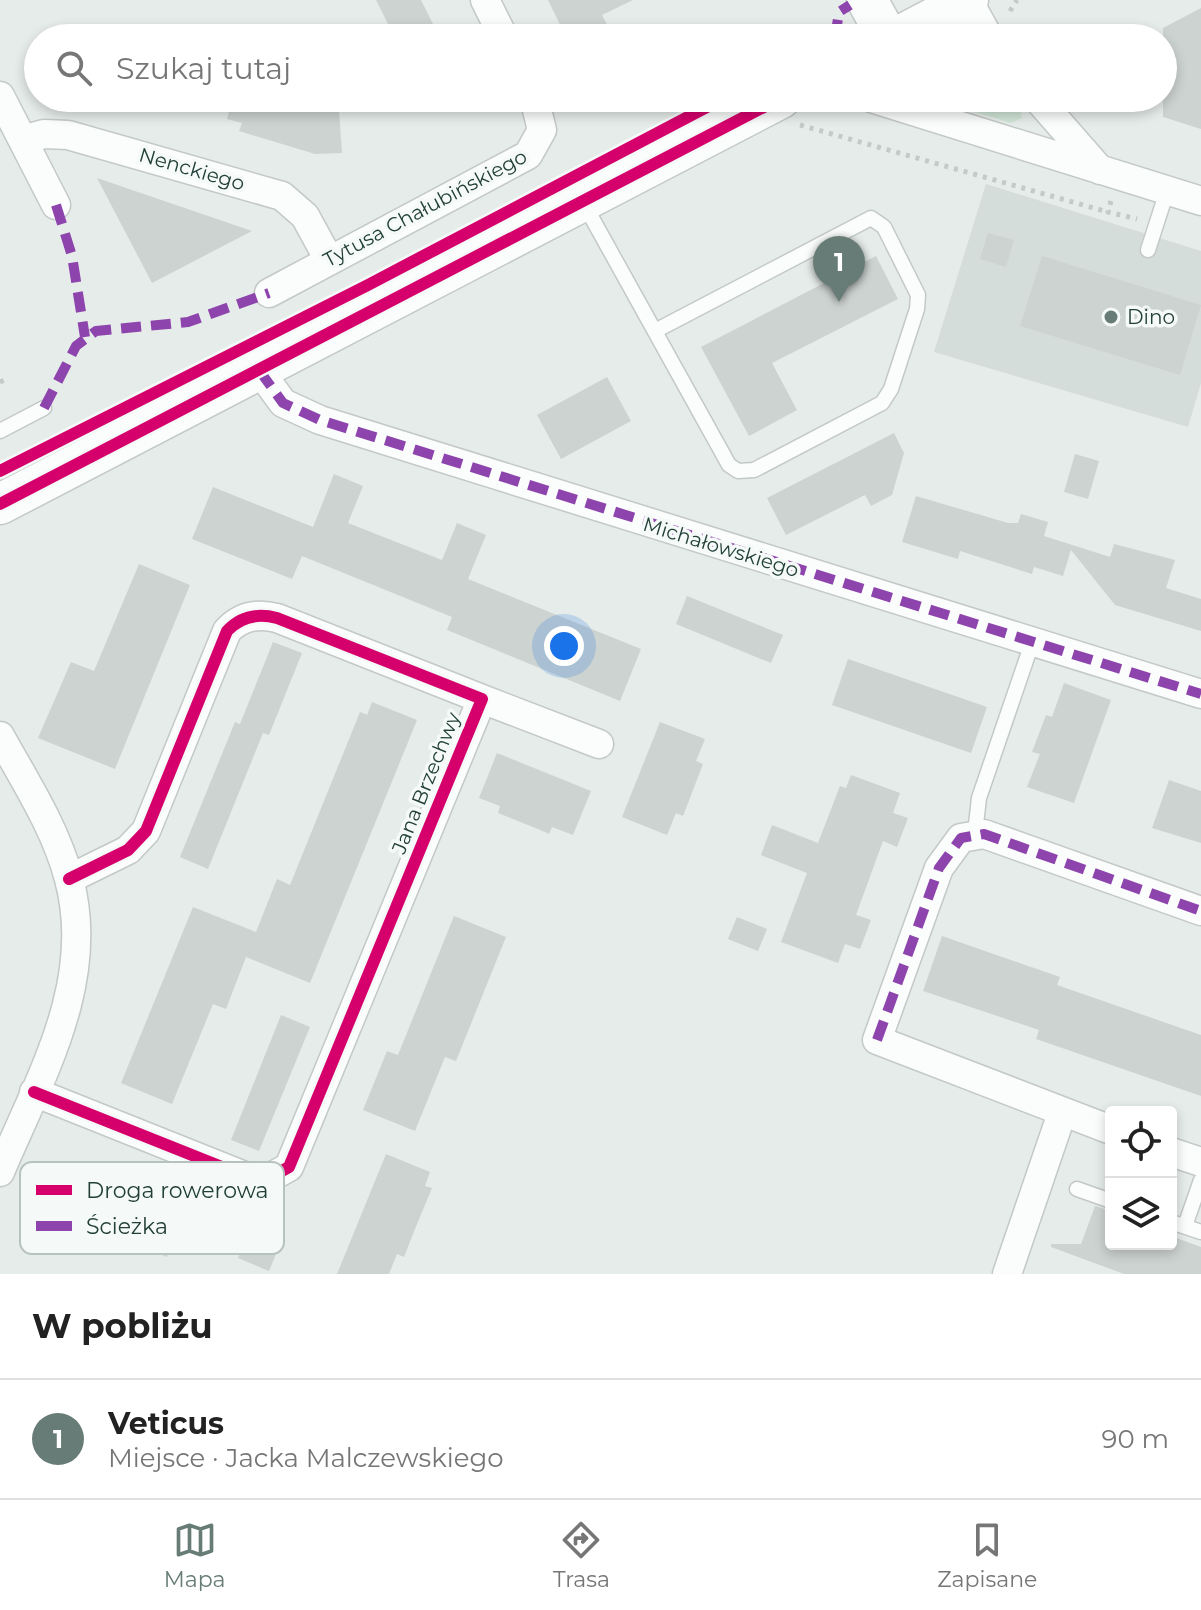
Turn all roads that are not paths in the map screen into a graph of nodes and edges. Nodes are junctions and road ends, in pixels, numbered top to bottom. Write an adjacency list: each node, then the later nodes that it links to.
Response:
1 (485, 0): 4 (street)
2 (867, 0): 5 (street)
3 (968, 0): 6 (street); 7 (street)
4 (497, 24)
5 (880, 24)
6 (923, 24)
7 (981, 24)
8 (0, 96): 13 (street)
9 (538, 112): 20 (street, Tytusa Chałubińskiego)
10 (786, 112): 16 (street)
11 (915, 112): 14 (street)
12 (1049, 112): 14 (street)
13 (23, 140): 18 (street); 20 (street, Nenckiego)
14 (1101, 171): 15 (street)
15 (1167, 191): 17 (street); 19 (lane)
16 (582, 201): 22 (lane); 23 (street)
17 (1201, 201)
18 (56, 205)
19 (1148, 250)
20 (329, 260): 21 (street, Tytusa Chałubińskiego)
21 (269, 293)
22 (655, 331): 22 (lane)
23 (259, 370): 26 (street); 27 (street, Michałowskiego)
24 (44, 408): 25 (lane)
25 (0, 431)
26 (0, 504)
27 (1032, 643): 28 (street, Michałowskiego); 32 (lane)
28 (1201, 694)
29 (482, 699): 31 (street, Jana Brzechwy); 33 (street, Jana Brzechwy); 41 (street, Jana Brzechwy)
30 (0, 736): 33 (street)
31 (599, 744)
32 (975, 833): 34 (street); 36 (street)
33 (69, 879): 35 (street)
34 (1201, 911)
35 (34, 1092): 39 (street, Jana Brzechwy); 42 (street)
36 (1062, 1113): 37 (street); 48 (street)
37 (1105, 1128)
38 (1177, 1154): 40 (street)
39 (209, 1162)
40 (1201, 1162)
41 (284, 1170)
42 (0, 1172)
43 (1201, 1180): 46 (lane)
44 (1077, 1189): 45 (lane)
45 (1105, 1199)
46 (1178, 1224): 47 (lane)
47 (1201, 1232)
48 (1007, 1274)

